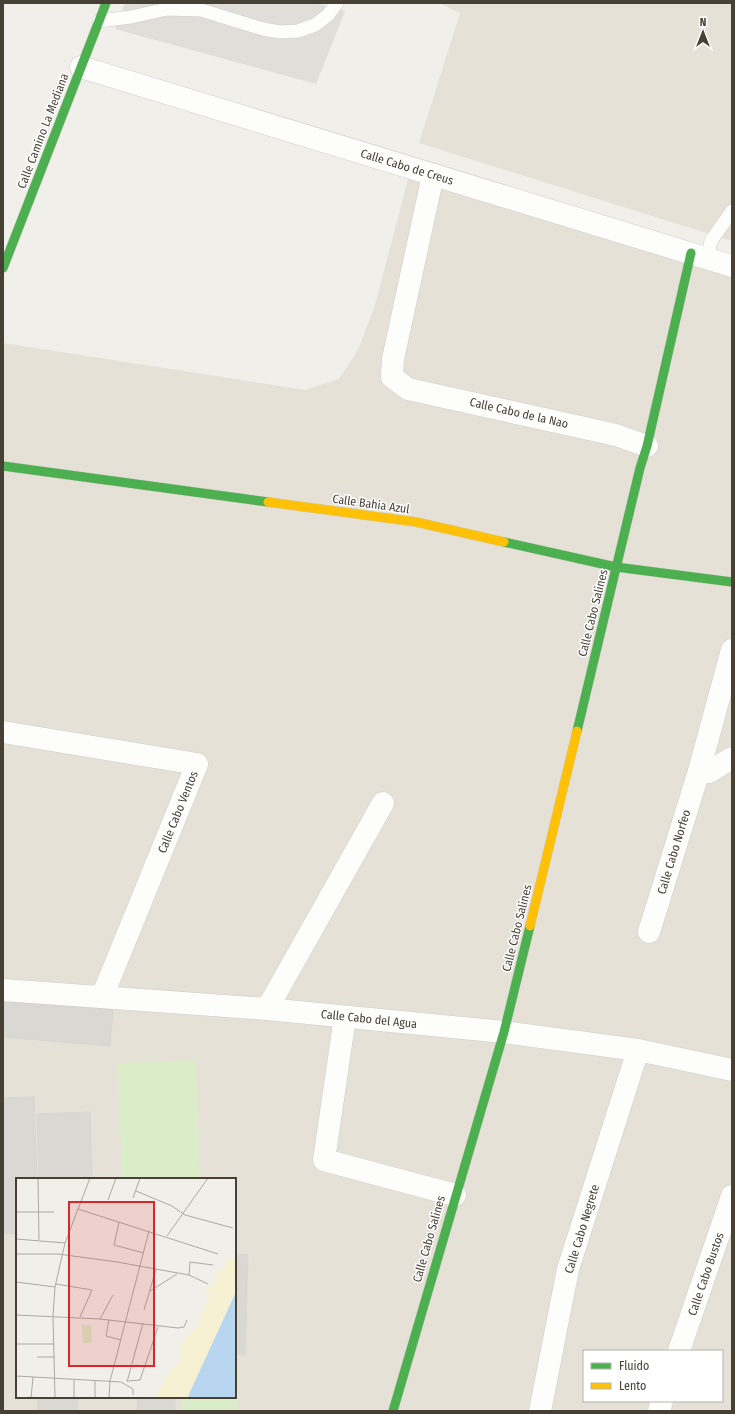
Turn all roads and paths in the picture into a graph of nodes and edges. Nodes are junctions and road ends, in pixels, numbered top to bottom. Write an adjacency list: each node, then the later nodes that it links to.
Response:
1 (106, 3): 3 (street, Calle Camino La Mediana)
2 (337, 3): 3 (lane)
3 (99, 21): 4 (street, Calle Camino La Mediana)
4 (81, 67): 5 (street, Calle Cabo de Creus); 9 (street, Calle Camino La Mediana)
5 (433, 175): 7 (street, Calle Cabo de Creus); 10 (street, Calle Cabo de la Nao)
6 (732, 211): 7 (lane)
7 (698, 256): 8 (street, Calle Cabo de Creus); 10 (street, Calle Cabo Salines)
8 (732, 266)
9 (3, 268)
10 (647, 446): 12 (street, Calle Cabo Salines)
11 (3, 466): 12 (street, Calle Bahia Azul)
12 (616, 567): 13 (street, Calle Bahia Azul); 24 (street, Calle Cabo Salines)
13 (732, 582)
14 (732, 650): 17 (street, Calle Cabo Norfeo)
15 (3, 732): 21 (street, Calle Cabo Ventos)
16 (732, 758): 17 (street)
17 (699, 771): 19 (street, Calle Cabo Norfeo)
18 (383, 803): 22 (street)
19 (649, 932)
20 (3, 990): 21 (street, Calle Cabo del Agua)
21 (102, 996): 22 (street, Calle Cabo del Agua)
22 (267, 1009): 23 (street, Calle Cabo del Agua)
23 (345, 1017): 24 (street, Calle Cabo del Agua); 27 (street)
24 (504, 1032): 25 (street, Calle Cabo del Agua); 27 (street, Calle Cabo Salines)
25 (638, 1050): 26 (street, Calle Cabo del Agua); 31 (street, Calle Cabo Negrete)
26 (732, 1070)
27 (455, 1195): 30 (street, Calle Cabo Salines)
28 (732, 1196): 29 (street, Calle Cabo Bustos)
29 (679, 1350)
30 (393, 1411)
31 (540, 1411)

